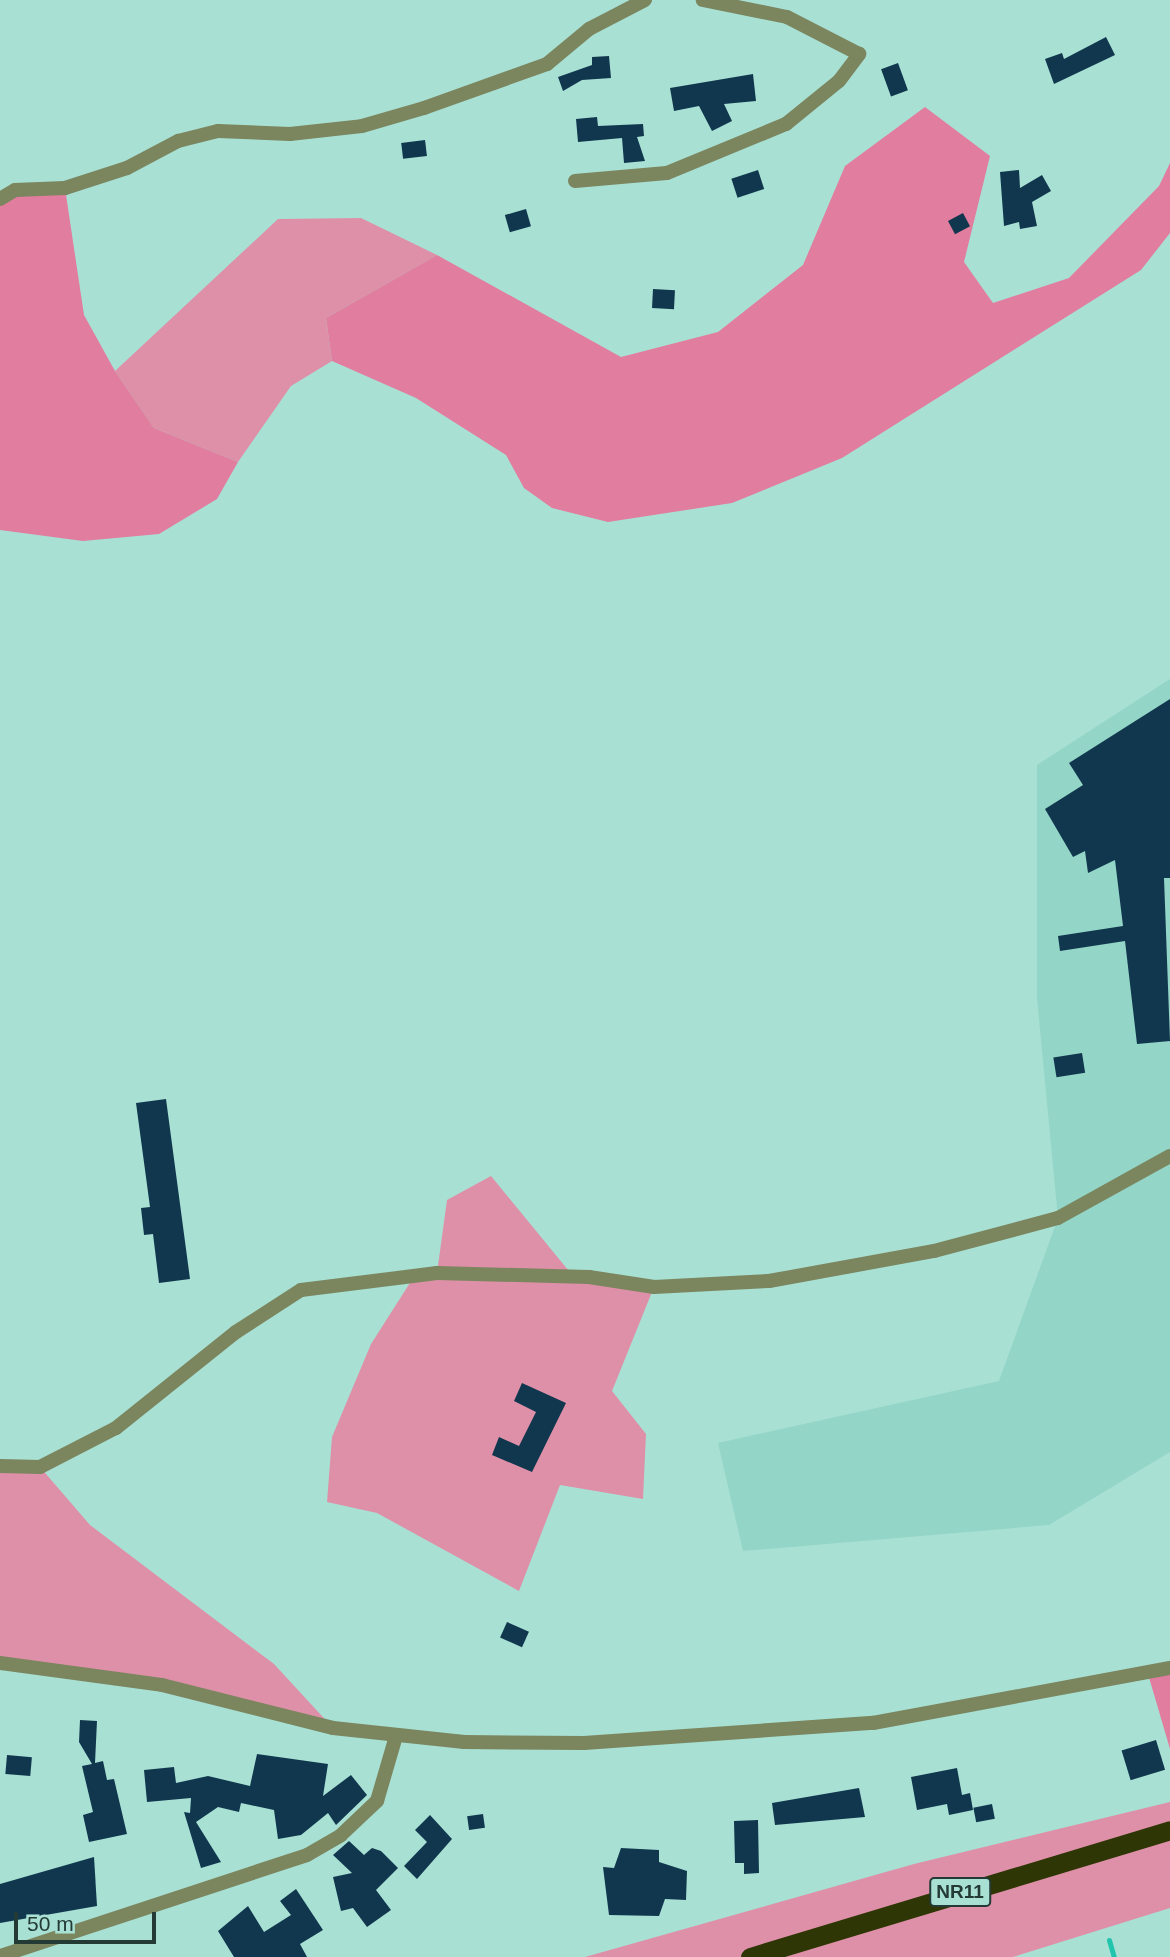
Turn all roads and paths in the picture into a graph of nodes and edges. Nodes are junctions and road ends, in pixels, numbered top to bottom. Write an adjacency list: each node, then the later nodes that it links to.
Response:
1 (645, 0): 4 (street)
2 (703, 0): 3 (street)
3 (575, 181)
4 (0, 199)
5 (1170, 1156): 6 (street)
6 (0, 1466)
7 (0, 1663): 9 (street)
8 (1170, 1668): 9 (street)
9 (396, 1736): 11 (street)
10 (1170, 1830): 12 (highway, NR11)
11 (0, 1955)
12 (750, 1957)

